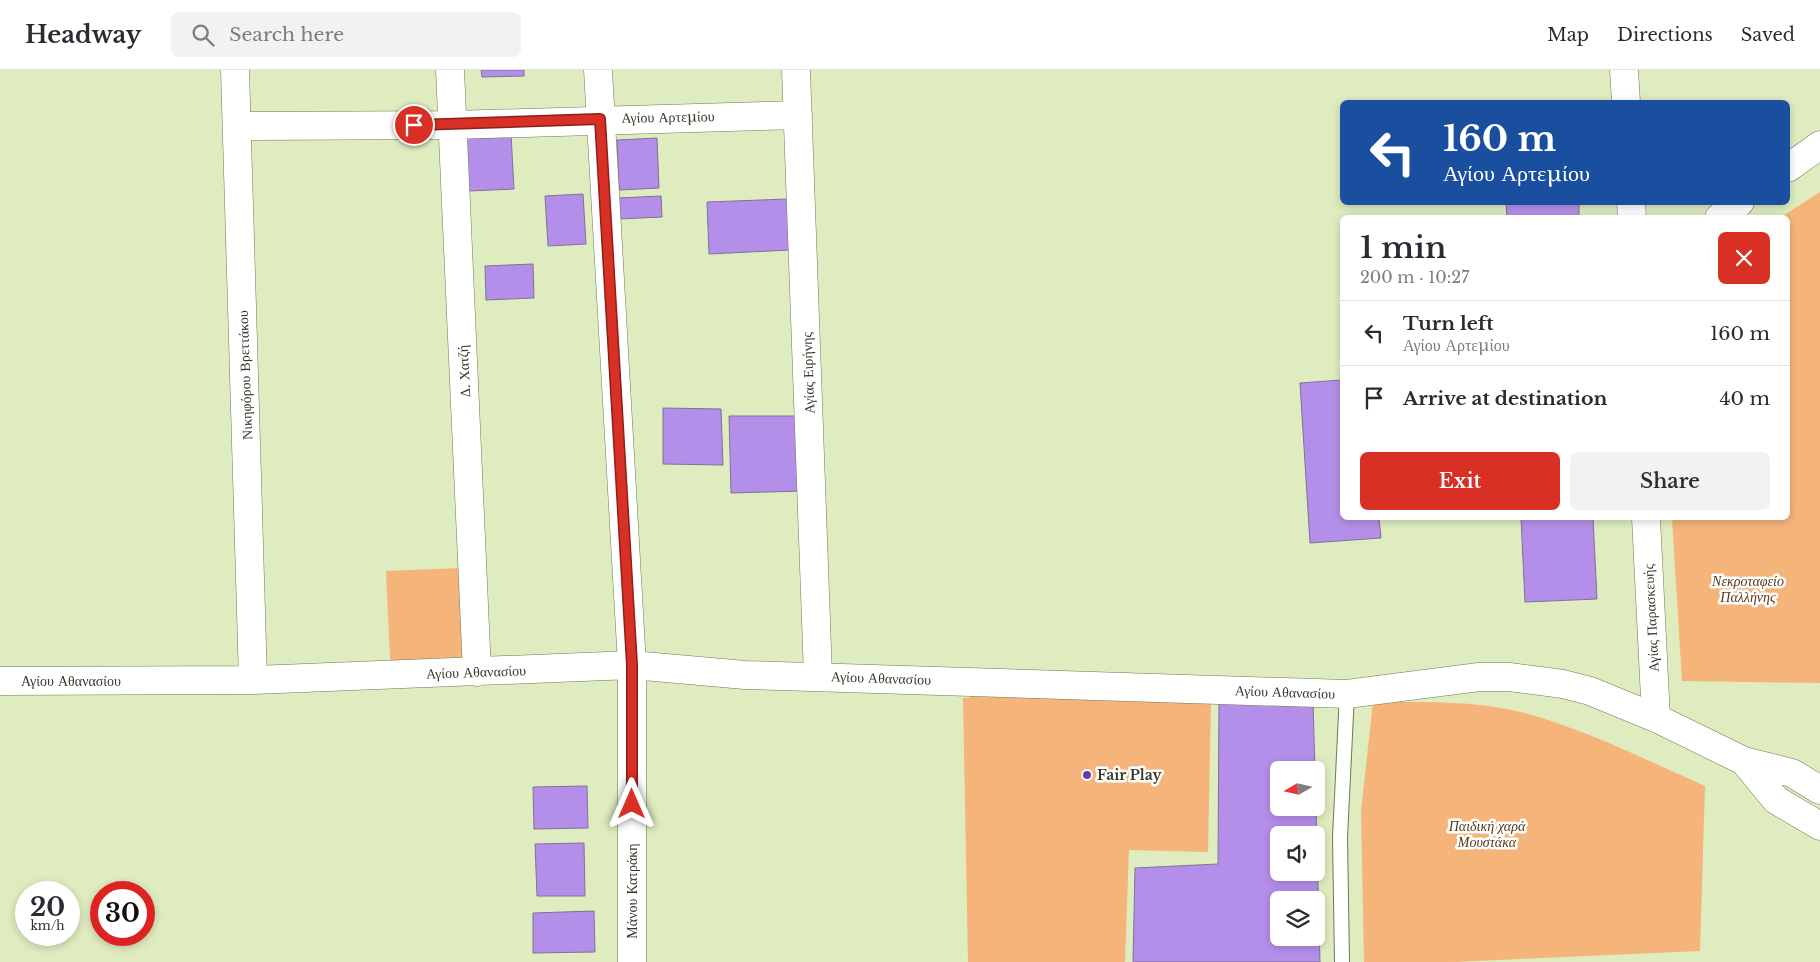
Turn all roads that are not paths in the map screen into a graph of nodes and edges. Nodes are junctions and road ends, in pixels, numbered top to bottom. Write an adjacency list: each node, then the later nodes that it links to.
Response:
1 (235, 70): 10 (street, Νικηφόρου Βρεττάκου)
2 (450, 70): 9 (street, Δ. Χατζή)
3 (598, 70): 8 (street, Μάνου Κατράκη)
4 (796, 70): 7 (street, Αγίας Ειρήνης)
5 (1624, 70): 6 (street)
6 (1626, 100)
7 (798, 114): 8 (street, Αγίου Αρτεμίου); 18 (street, Αγίας Ειρήνης)
8 (600, 119): 9 (street, Αγίου Αρτεμίου); 16 (street, Μάνου Κατράκη)
9 (453, 125): 10 (street, Αγίου Αρτεμίου); 17 (street, Δ. Χατζή)
10 (238, 126): 19 (street, Νικηφόρου Βρεττάκου)
11 (1820, 145): 12 (street)
12 (1790, 167)
13 (1736, 205): 14 (street)
14 (1723, 215)
15 (1646, 520): 22 (street, Αγίας Παρασκευής)
16 (632, 665): 17 (street, Αγίου Αθανασίου); 18 (street, Αγίου Αθανασίου); 26 (street, Μάνου Κατράκη)
17 (477, 672): 19 (street, Αγίου Αθανασίου)
18 (818, 676): 21 (street, Αγίου Αθανασίου)
19 (253, 680): 20 (street, Αγίου Αθανασίου)
20 (0, 681)
21 (1347, 694): 22 (street, Αγίου Αθανασίου); 27 (lane)
22 (1656, 718): 23 (street, Αγίου Αθανασίου)
23 (1744, 761): 24 (street, Αγίου Αθανασίου); 25 (street, Αγίου Αθανασίου)
24 (1820, 790)
25 (1820, 826)
26 (632, 962)
27 (1342, 962)

